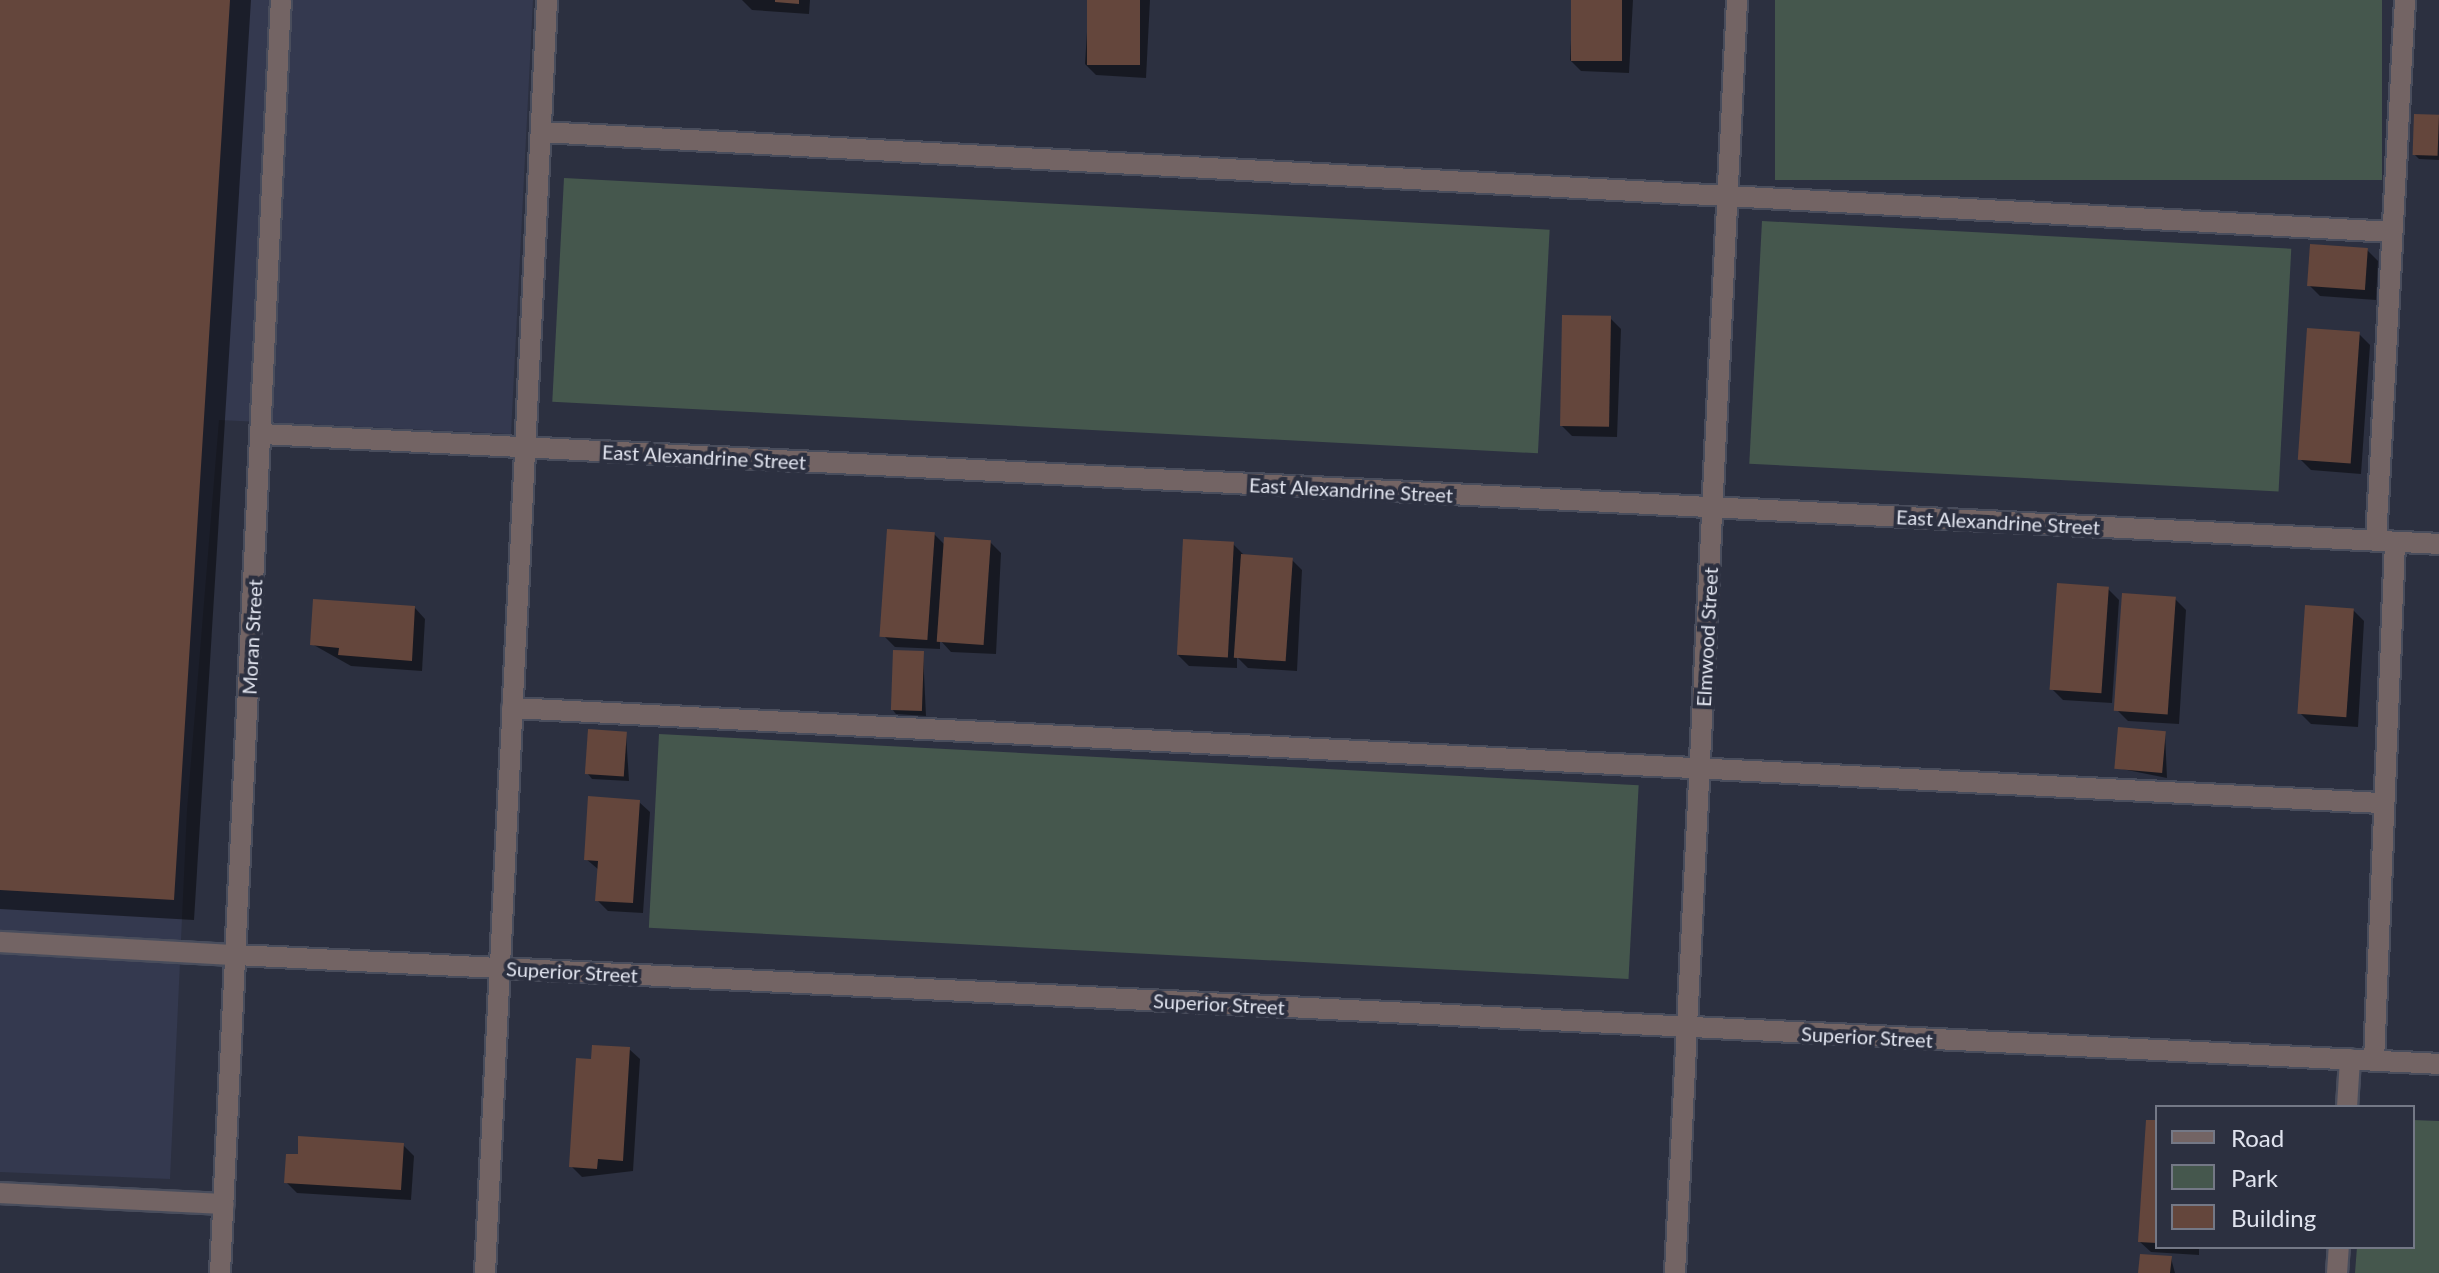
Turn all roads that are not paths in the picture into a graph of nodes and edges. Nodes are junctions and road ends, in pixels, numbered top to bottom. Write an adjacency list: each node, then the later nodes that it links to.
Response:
1 (281, 0): 8 (street, Moran Street)
2 (547, 0): 5 (street)
3 (1737, 0): 6 (street, Elmwood Street)
4 (2405, 0): 7 (street)
5 (541, 132): 6 (street); 9 (street)
6 (1725, 196): 7 (street); 10 (street, Elmwood Street)
7 (2391, 232): 11 (street)
8 (262, 434): 9 (street, East Alexandrine Street); 17 (street, Moran Street)
9 (525, 448): 10 (street, East Alexandrine Street); 13 (street)
10 (1713, 508): 11 (street, East Alexandrine Street); 14 (street, Elmwood Street)
11 (2385, 541): 12 (street, East Alexandrine Street); 15 (street)
12 (2439, 544)
13 (512, 708): 14 (street); 18 (street)
14 (1700, 765): 15 (street); 19 (street, Elmwood Street)
15 (2384, 803): 21 (street)
16 (0, 942): 17 (street, Superior Street)
17 (236, 955): 18 (street, Superior Street); 25 (street, Moran Street)
18 (500, 968): 19 (street, Superior Street); 28 (street)
19 (1687, 1028): 20 (street, Superior Street); 29 (street, Elmwood Street)
20 (2350, 1059): 21 (street, Superior Street); 23 (street)
21 (2374, 1061): 22 (street, Superior Street)
22 (2439, 1064)
23 (2347, 1105)
24 (0, 1193): 25 (street)
25 (224, 1204): 27 (street, Moran Street)
26 (2339, 1249): 30 (street)
27 (220, 1273)
28 (485, 1273)
29 (1675, 1273)
30 (2337, 1273)

